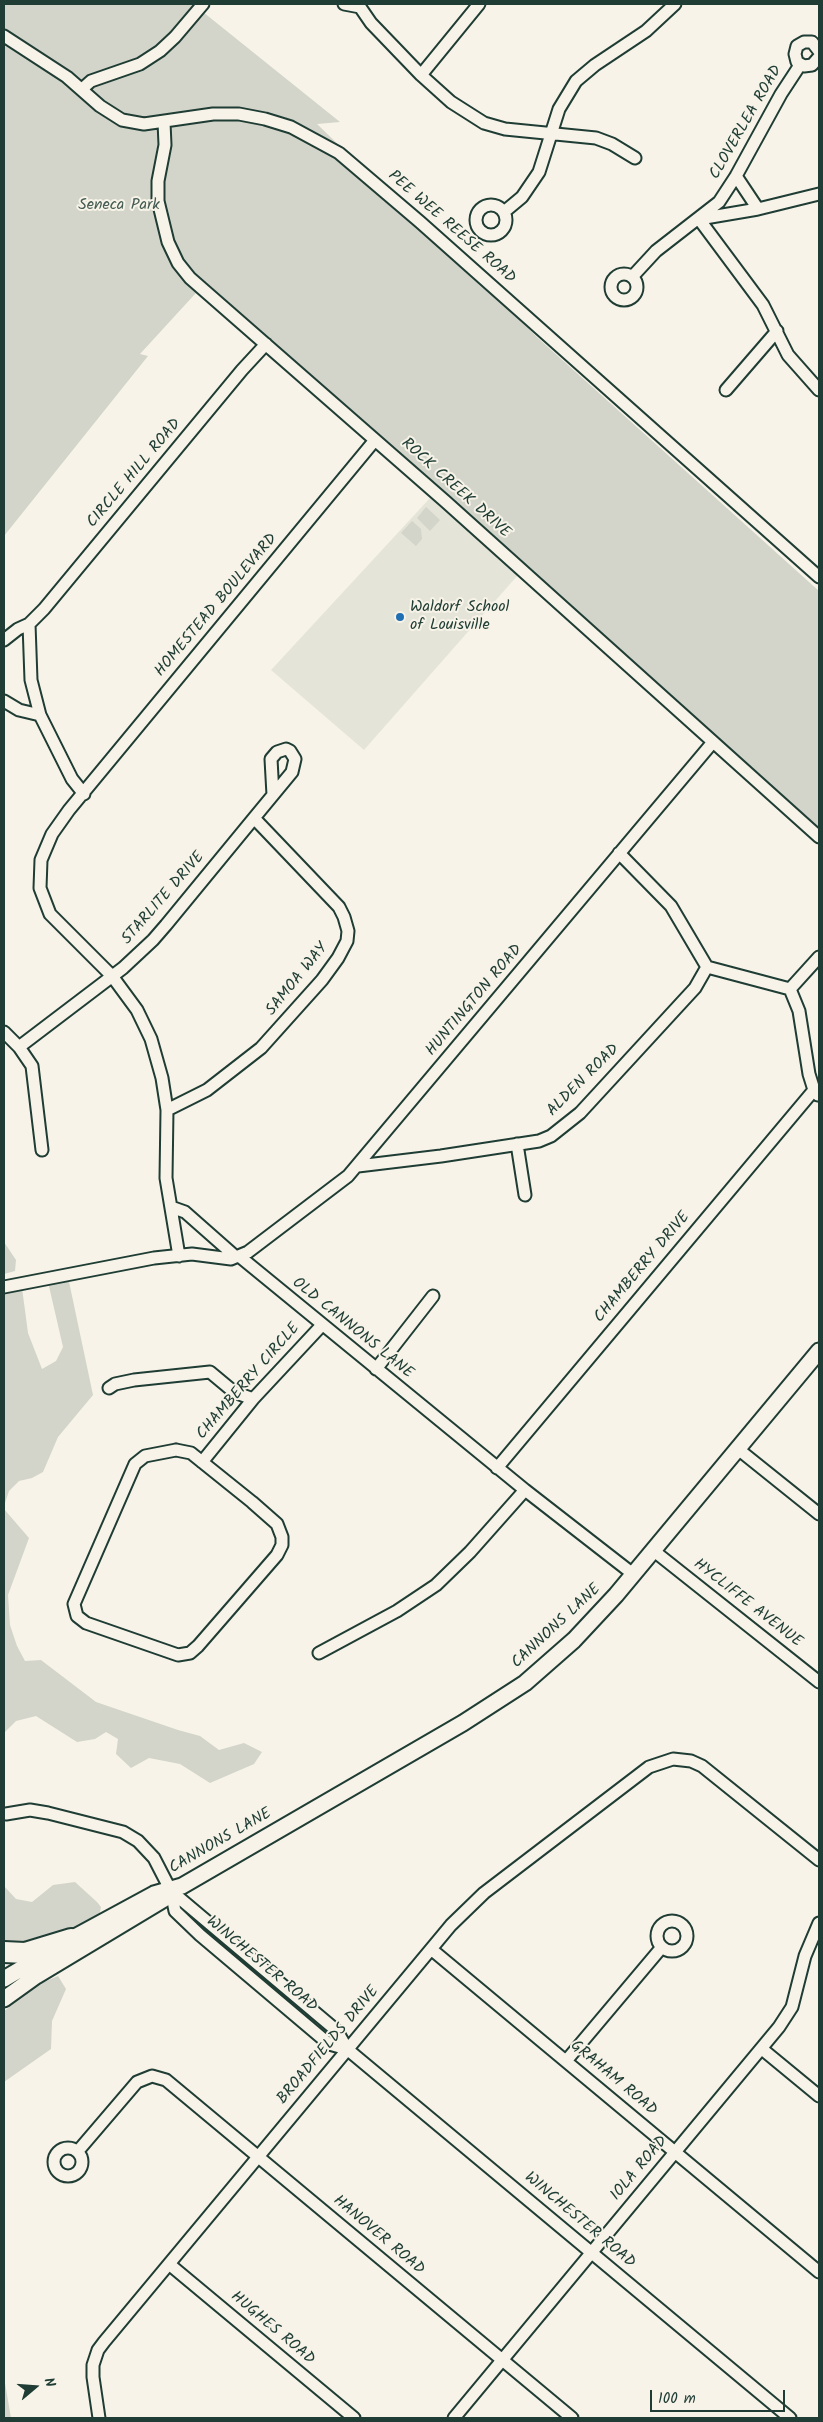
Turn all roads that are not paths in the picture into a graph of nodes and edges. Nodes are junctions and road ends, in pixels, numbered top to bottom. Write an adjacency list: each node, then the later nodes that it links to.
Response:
1 (203, 4): 11 (street)
2 (344, 4): 5 (street)
3 (479, 4): 10 (street)
4 (675, 4): 13 (street)
5 (363, 5): 10 (street)
6 (4, 36): 11 (street, PEE WEE REESE ROAD)
7 (819, 51): 9 (street, CLOVERLEA ROAD)
8 (819, 57): 9 (street, CLOVERLEA ROAD)
9 (800, 64): 15 (street, CLOVERLEA ROAD)
10 (421, 75): 13 (street)
11 (82, 89): 12 (street, PEE WEE REESE ROAD)
12 (164, 122): 22 (street, ROCK CREEK DRIVE); 26 (street, PEE WEE REESE ROAD)
13 (551, 134): 14 (street); 18 (street)
14 (635, 158)
15 (736, 176): 17 (street); 19 (street, CLOVERLEA ROAD)
16 (819, 194): 17 (street)
17 (758, 209): 19 (street)
18 (504, 212)
19 (699, 219): 20 (street, CLOVERLEA ROAD); 21 (street)
20 (632, 277)
21 (777, 331): 23 (street); 24 (street)
22 (266, 344): 25 (street, ROCK CREEK DRIVE); 27 (street, CIRCLE HILL ROAD)
23 (726, 390)
24 (819, 390)
25 (375, 440): 31 (street, ROCK CREEK DRIVE); 32 (street, HOMESTEAD BOULEVARD)
26 (819, 577)
27 (29, 624): 28 (street, CIRCLE HILL ROAD); 30 (street)
28 (4, 640)
29 (4, 701): 30 (street)
30 (40, 715): 32 (street)
31 (713, 742): 35 (street, ROCK CREEK DRIVE); 36 (street, HUNTINGTON ROAD)
32 (84, 794): 39 (street)
33 (273, 795): 34 (street, STARLITE DRIVE)
34 (254, 818): 39 (street, STARLITE DRIVE); 44 (street, SAMOA WAY)
35 (819, 837)
36 (620, 853): 38 (street); 47 (street, HUNTINGTON ROAD)
37 (819, 957): 40 (street)
38 (707, 967): 40 (street); 45 (street, ALDEN ROAD)
39 (112, 976): 42 (street, STARLITE DRIVE); 44 (street)
40 (790, 989): 43 (street)
41 (4, 1032): 42 (street)
42 (20, 1047): 46 (street)
43 (817, 1093): 61 (street, CHAMBERRY DRIVE)
44 (167, 1110): 49 (street)
45 (517, 1144): 47 (street, ALDEN ROAD); 48 (street)
46 (42, 1150)
47 (358, 1166): 51 (street, HUNTINGTON ROAD)
48 (525, 1195)
49 (170, 1206): 50 (street); 51 (street, OLD CANNONS LANE)
50 (179, 1256): 51 (street); 52 (street)
51 (237, 1257): 54 (street, OLD CANNONS LANE)
52 (4, 1287)
53 (433, 1296): 56 (street)
54 (322, 1325): 56 (street, OLD CANNONS LANE); 58 (street, CHAMBERRY CIRCLE)
55 (819, 1351): 59 (main road, CANNONS LANE)
56 (376, 1369): 61 (street, OLD CANNONS LANE)
57 (109, 1388): 58 (street)
58 (253, 1399): 60 (street, CHAMBERRY CIRCLE)
59 (738, 1449): 63 (street); 64 (main road, CANNONS LANE)
60 (202, 1462): 60 (street, CHAMBERRY CIRCLE)
61 (497, 1468): 62 (street, OLD CANNONS LANE)
62 (525, 1490): 65 (street, OLD CANNONS LANE); 66 (street)
63 (819, 1514)
64 (654, 1551): 65 (main road, CANNONS LANE); 67 (street, HYCLIFFE AVENUE)
65 (633, 1574): 71 (main road, CANNONS LANE)
66 (319, 1654)
67 (819, 1682)
68 (5, 1812): 69 (street, WINCHESTER ROAD); 71 (street, WINCHESTER ROAD)
69 (4, 1826)
70 (819, 1860): 76 (street, BROADFIELDS DRIVE)
71 (171, 1891): 73 (main road, CANNONS LANE); 74 (street, WINCHESTER ROAD); 78 (street, WINCHESTER ROAD)
72 (819, 1923): 84 (street, IOLA ROAD)
73 (75, 1941): 77 (highway); 79 (main road, CANNONS LANE); 82 (main road, CANNONS LANE)
74 (232, 1944): 78 (street); 80 (street, WINCHESTER ROAD)
75 (662, 1947): 85 (street)
76 (431, 1949): 83 (street, BROADFIELDS DRIVE); 85 (street, GRAHAM ROAD)
77 (4, 1952)
78 (224, 1955): 81 (street, WINCHESTER ROAD)
79 (4, 1979)
80 (282, 1986): 81 (street); 83 (street, WINCHESTER ROAD)
81 (274, 1997): 83 (street, WINCHESTER ROAD)
82 (4, 1999)
83 (347, 2049): 89 (street, BROADFIELDS DRIVE); 90 (street, WINCHESTER ROAD)
84 (762, 2049): 86 (street); 88 (street, IOLA ROAD)
85 (566, 2061): 88 (street, GRAHAM ROAD)
86 (819, 2096)
87 (78, 2151): 89 (street, HANOVER ROAD)
88 (676, 2152): 90 (street, IOLA ROAD); 92 (street, GRAHAM ROAD)
89 (258, 2156): 91 (street, BROADFIELDS DRIVE); 93 (street, HANOVER ROAD)
90 (592, 2253): 93 (street, IOLA ROAD); 98 (street, WINCHESTER ROAD)
91 (169, 2264): 94 (street, BROADFIELDS DRIVE); 95 (street, HUGHES ROAD)
92 (819, 2272)
93 (503, 2360): 96 (street, IOLA ROAD); 97 (street, HANOVER ROAD)
94 (99, 2418)
95 (354, 2418)
96 (454, 2418)
97 (572, 2418)
98 (790, 2418)

